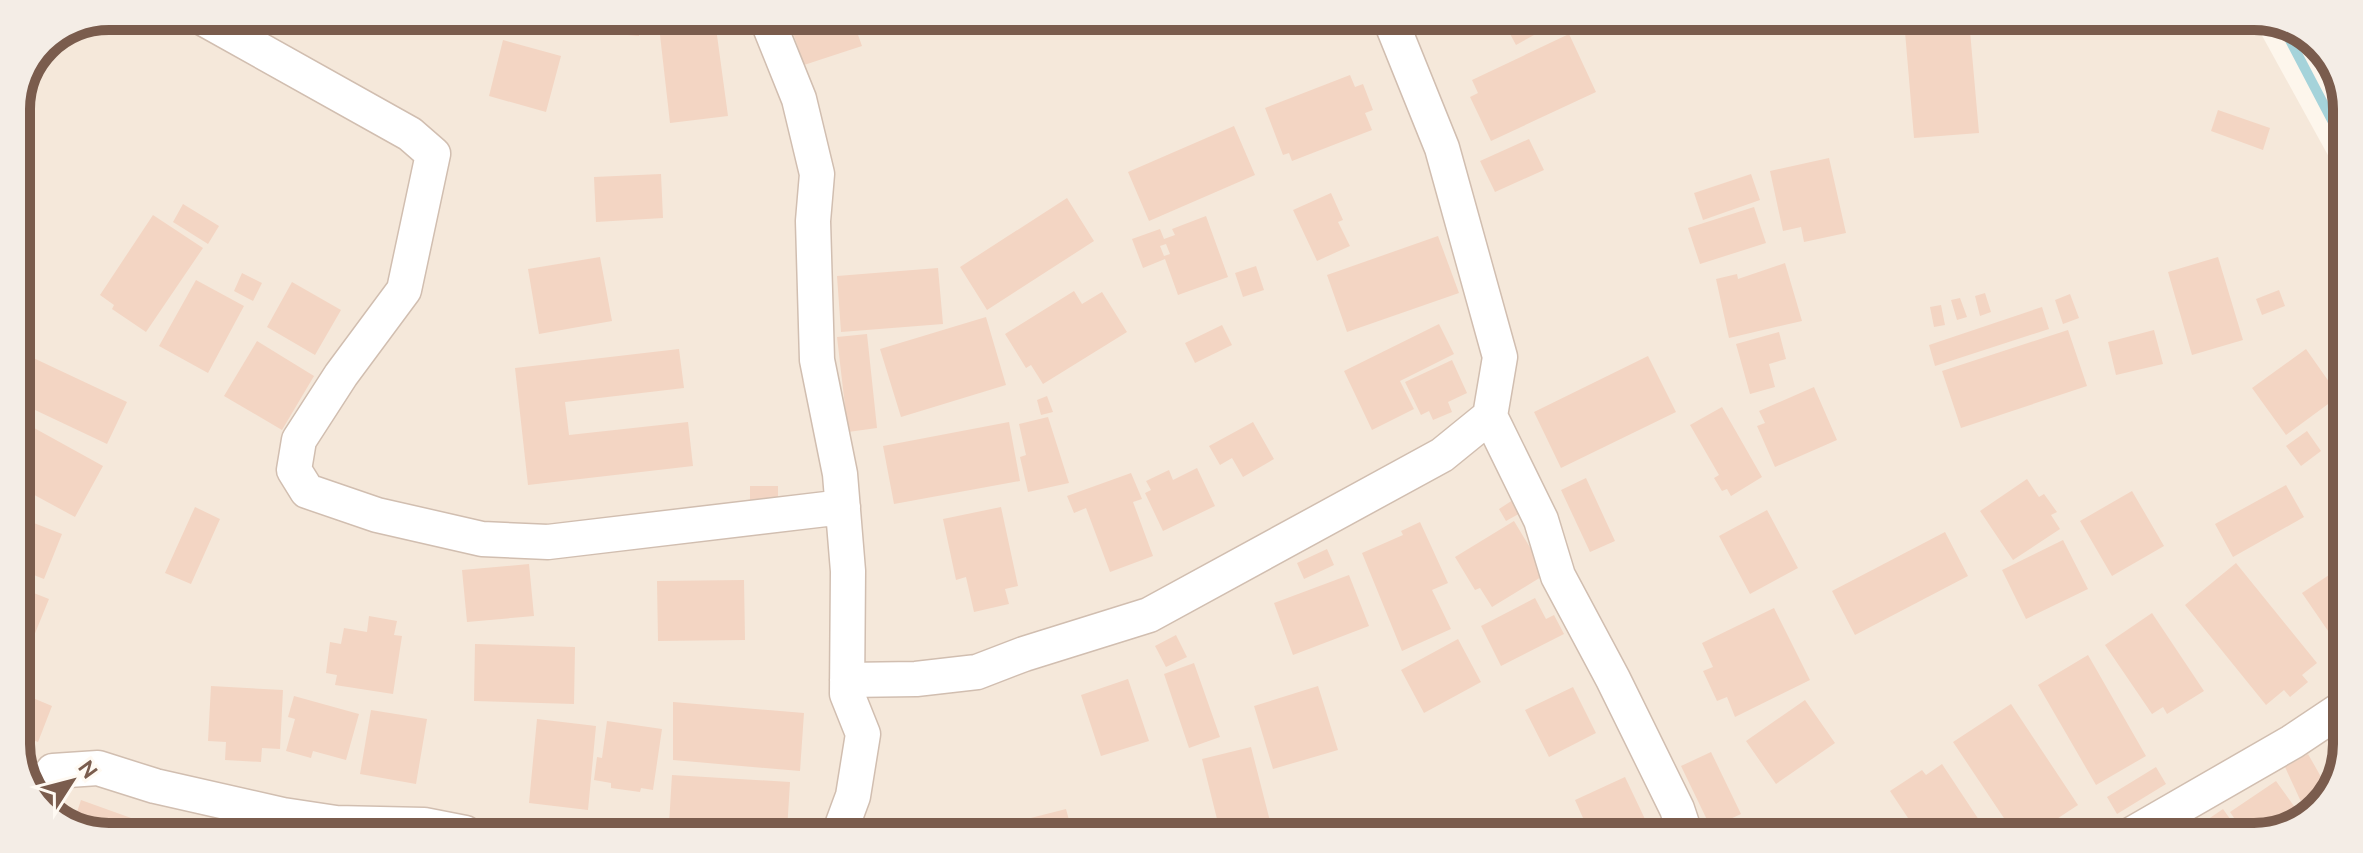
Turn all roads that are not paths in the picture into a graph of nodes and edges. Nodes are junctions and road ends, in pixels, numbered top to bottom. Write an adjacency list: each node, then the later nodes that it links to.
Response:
1 (224, 30): 5 (street)
2 (771, 30): 5 (street)
3 (1394, 30): 4 (street)
4 (1490, 416): 6 (street); 11 (street)
5 (843, 507): 6 (street)
6 (847, 680): 10 (street)
7 (2333, 715): 12 (street)
8 (42, 785): 9 (street)
9 (336, 823)
10 (843, 823)
11 (1682, 823)
12 (2151, 823)

